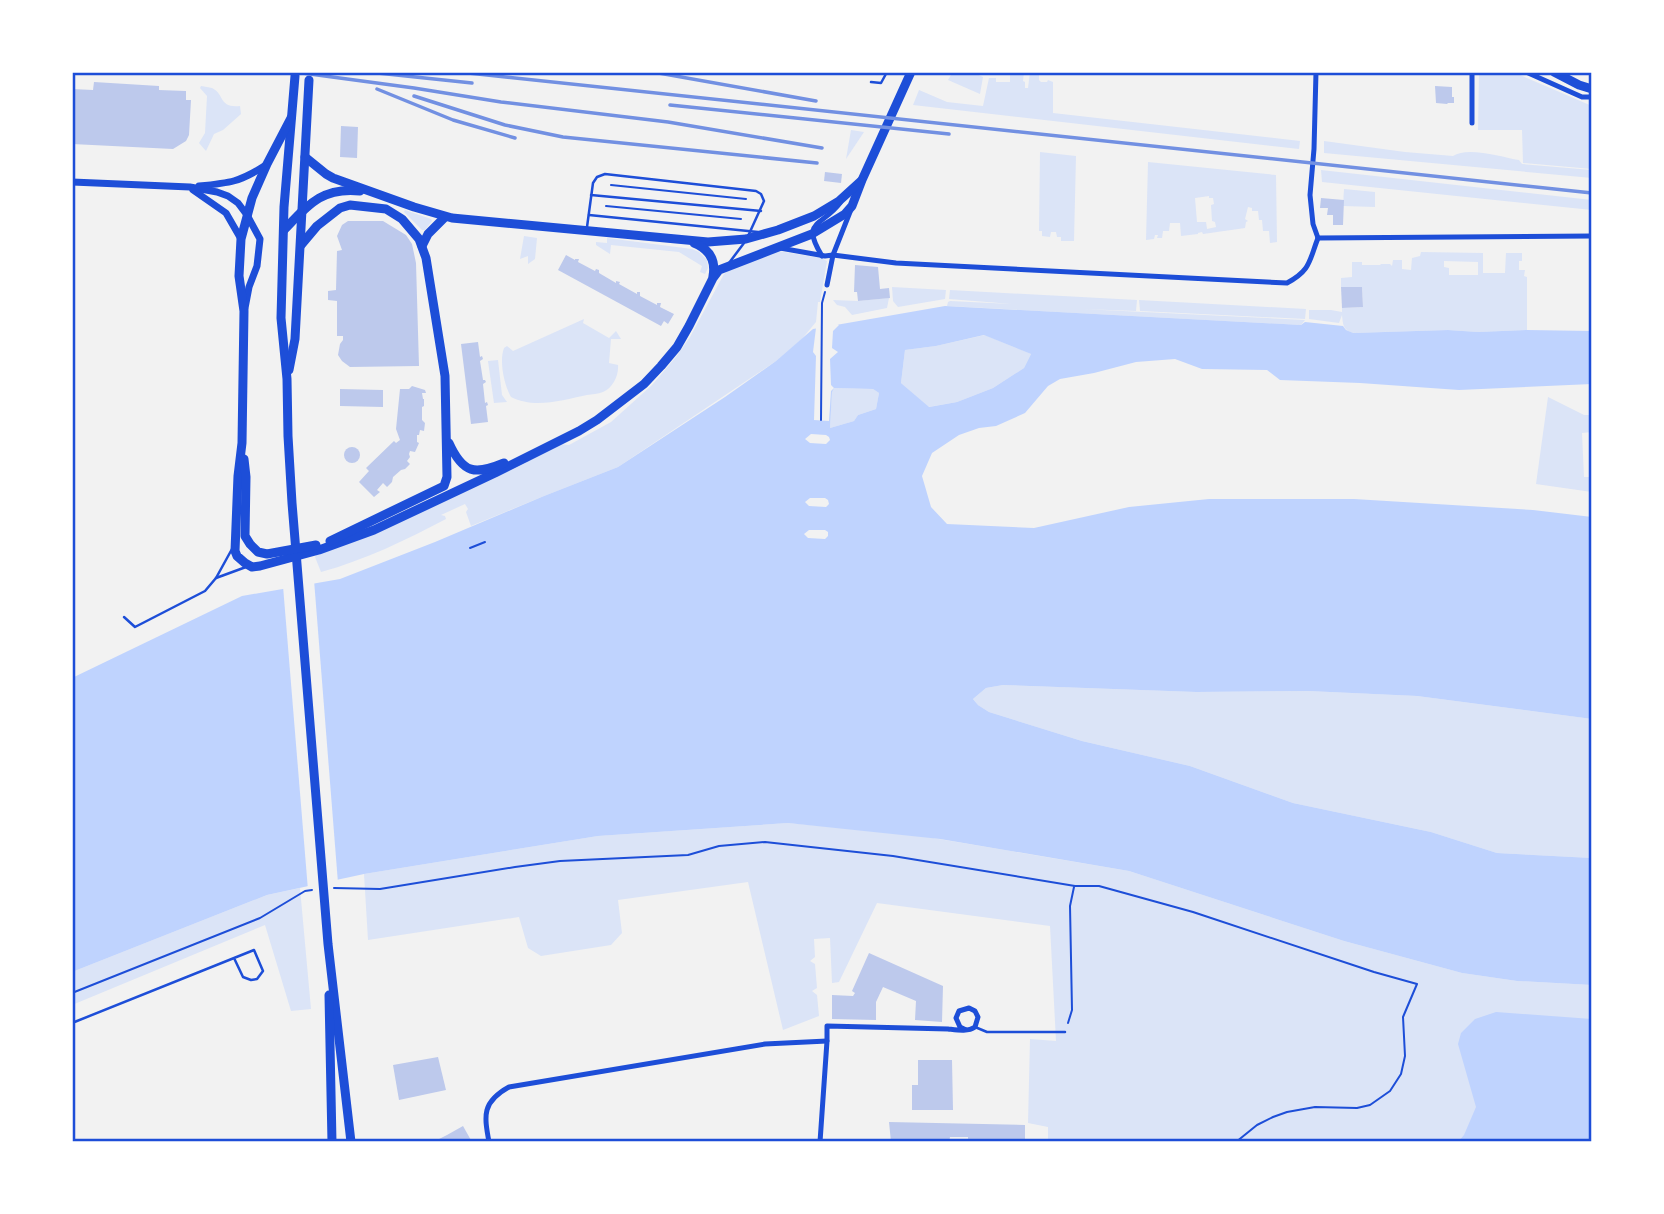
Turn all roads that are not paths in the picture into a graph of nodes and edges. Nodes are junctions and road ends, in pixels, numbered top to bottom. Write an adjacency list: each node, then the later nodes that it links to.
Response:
1 (887, 72): 9 (lane)
2 (911, 72): 16 (main road)
3 (1316, 72): 33 (street)
4 (1472, 72): 13 (street)
5 (1526, 72): 11 (street)
6 (1553, 72): 10 (main road)
7 (295, 76): 12 (main road)
8 (309, 80): 14 (main road)
9 (871, 82)
10 (1592, 89)
11 (1592, 97)
12 (291, 118): 15 (main road); 28 (main road)
13 (1472, 124)
14 (305, 156): 19 (main road); 23 (main road)
15 (267, 164): 18 (street); 25 (main road)
16 (862, 180): 21 (main road); 22 (main road)
17 (72, 182): 18 (street)
18 (190, 187): 25 (street); 34 (street)
19 (376, 192): 23 (main road); 27 (main road)
20 (591, 195): 24 (lane); 24 (lane); 26 (lane)
21 (845, 196): 30 (street); 31 (main road)
22 (852, 206): 30 (main road); 39 (street)
23 (302, 211): 28 (main road); 36 (main road)
24 (761, 211): 31 (lane)
25 (247, 215): 34 (main road); 44 (street)
26 (589, 215): 29 (lane); 31 (lane)
27 (445, 217): 29 (main road); 37 (main road)
28 (284, 230): 45 (main road)
29 (587, 231): 35 (main road)
30 (813, 234): 38 (main road); 40 (street)
31 (748, 235): 35 (main road); 41 (lane)
32 (1592, 236): 33 (street)
33 (1318, 238): 39 (street)
34 (241, 239): 44 (main road)
35 (690, 241): 42 (main road)
36 (301, 245): 37 (main road); 45 (main road)
37 (422, 246): 46 (main road)
38 (774, 247): 40 (street); 41 (main road)
39 (833, 255): 40 (street); 43 (street)
40 (822, 256)
41 (727, 266): 42 (main road)
42 (713, 278): 47 (main road)
43 (827, 285)
44 (244, 311): 48 (main road)
45 (287, 379): 53 (main road)
46 (447, 438): 47 (main road); 48 (main road)
47 (563, 439): 50 (main road)
48 (242, 443): 49 (main road)
49 (235, 542): 50 (main road); 51 (lane)
50 (249, 565): 51 (lane)
51 (216, 579): 52 (lane)
52 (124, 617)
53 (328, 944): 60 (main road); 61 (main road)
54 (234, 958): 54 (lane); 55 (lane)
55 (72, 1023)
56 (975, 1027): 57 (street); 57 (street); 58 (lane)
57 (966, 1030): 59 (street)
58 (1065, 1032)
59 (827, 1041): 62 (street); 63 (street)
60 (332, 1142)
61 (351, 1142)
62 (489, 1142)
63 (820, 1142)

